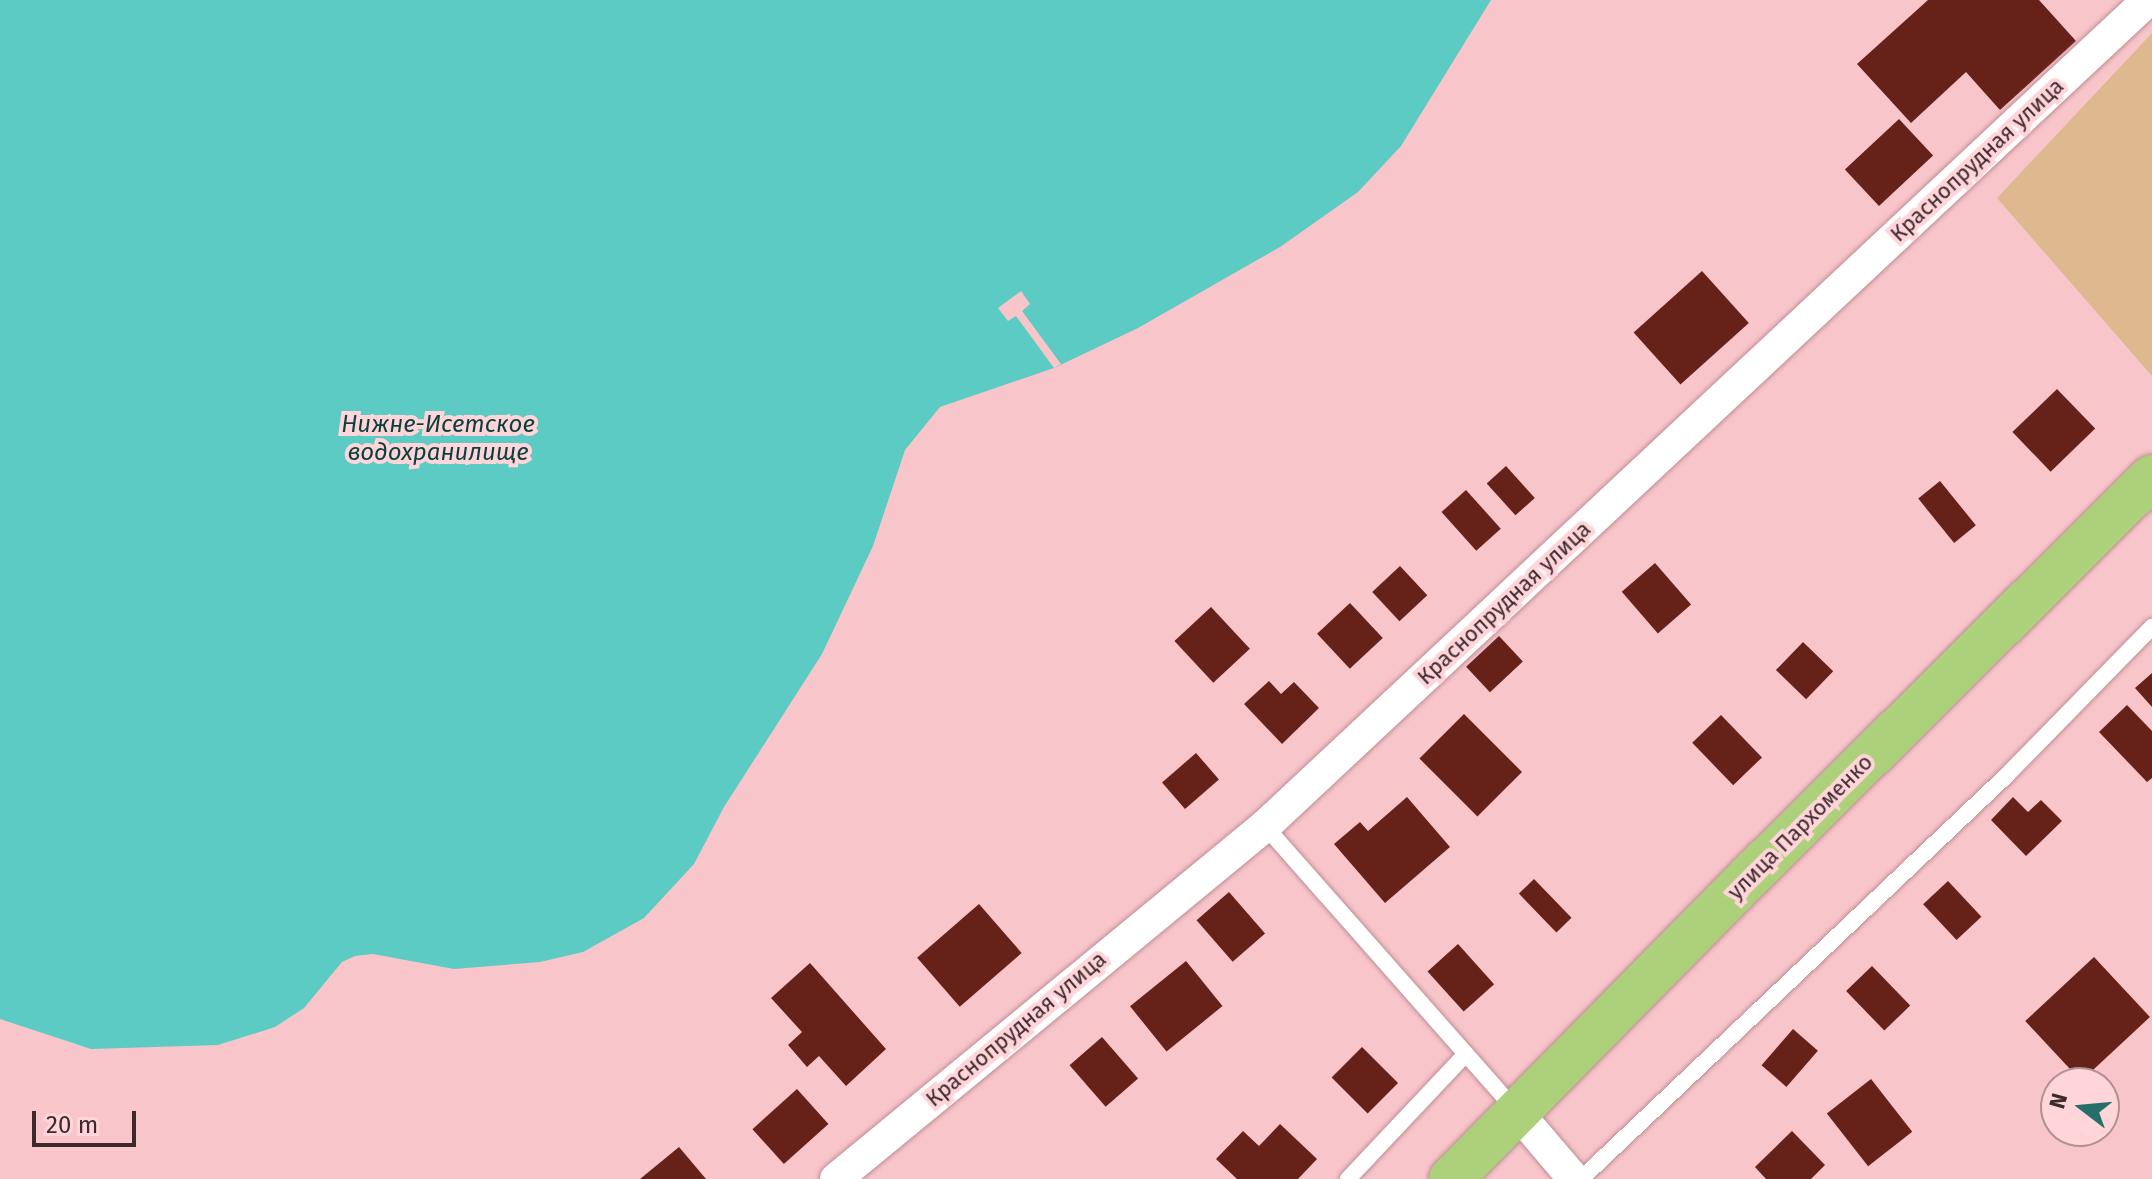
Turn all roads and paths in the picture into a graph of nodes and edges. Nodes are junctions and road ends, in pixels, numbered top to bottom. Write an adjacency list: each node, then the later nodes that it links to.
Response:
1 (2148, 0): 4 (street, Краснопрудная улица)
2 (2152, 477): 6 (main road, улица Пархоменко)
3 (2152, 627): 11 (lane)
4 (1265, 826): 5 (lane); 7 (street, Краснопрудная улица)
5 (1466, 1054): 6 (lane); 8 (lane)
6 (1517, 1112): 9 (main road, улица Пархоменко); 10 (street)
7 (836, 1179)
8 (1348, 1179)
9 (1451, 1179)
10 (1574, 1179)
11 (1581, 1179)

